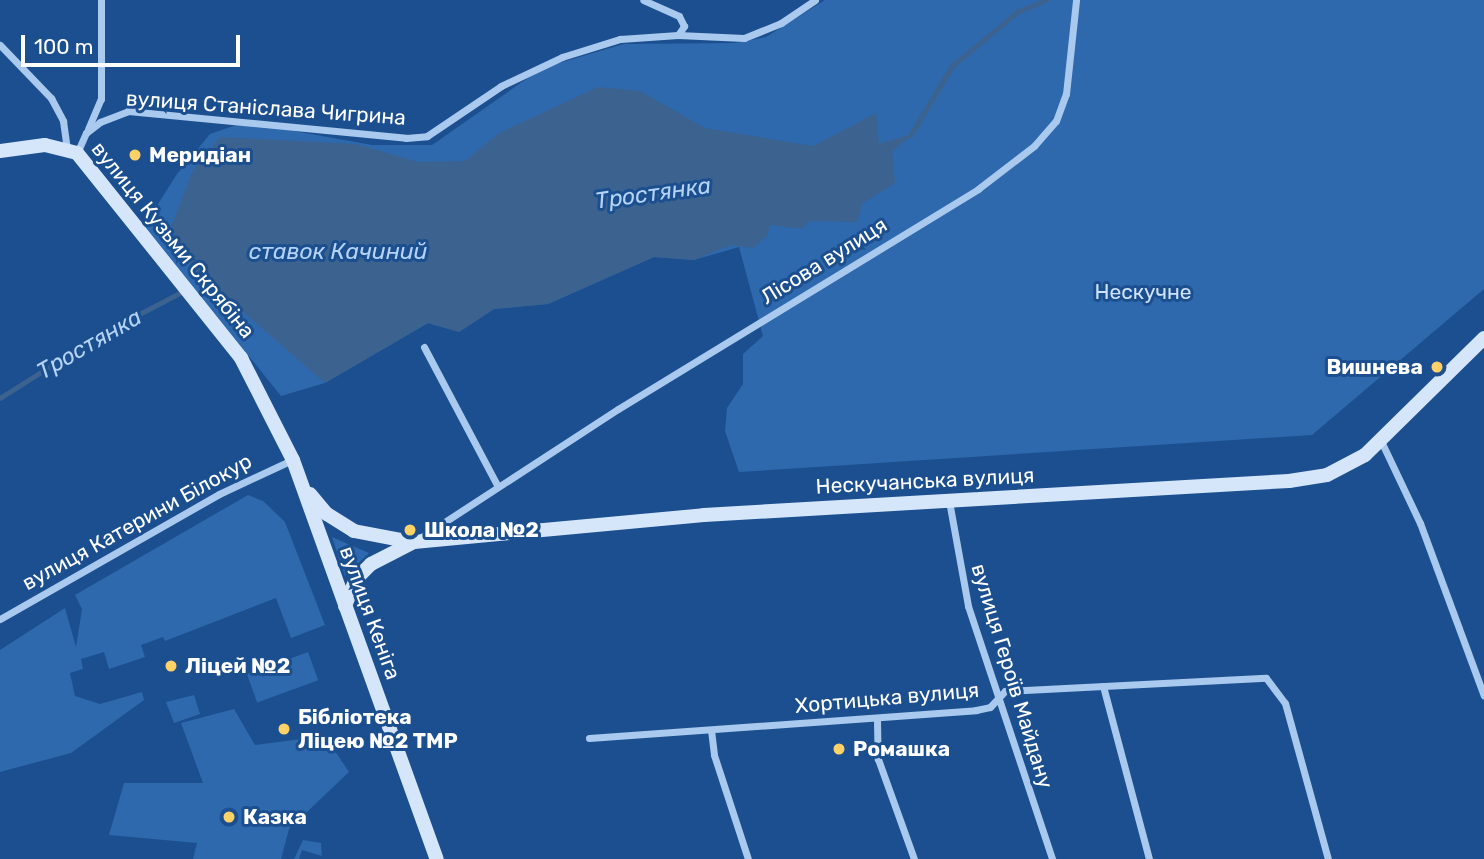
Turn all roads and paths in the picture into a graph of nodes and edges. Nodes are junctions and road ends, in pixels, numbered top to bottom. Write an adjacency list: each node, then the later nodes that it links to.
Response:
1 (101, 0): 7 (street)
2 (643, 0): 5 (street)
3 (815, 0): 5 (street, вулиця Станіслава Чигрина)
4 (1076, 0): 15 (street, Лісова вулиця)
5 (678, 35): 7 (street, вулиця Станіслава Чигрина)
6 (0, 45): 9 (street)
7 (86, 133): 9 (street)
8 (0, 151): 9 (street, вулиця Кузьми Скрябіна)
9 (72, 151): 13 (street, вулиця Кузьми Скрябіна)
10 (1484, 338): 12 (street, Нескучанська вулиця)
11 (424, 347): 15 (street)
12 (1381, 441): 16 (street, Нескучанська вулиця); 21 (street)
13 (293, 460): 14 (street, вулиця Кеніга); 19 (street, вулиця Катерини Білокур)
14 (301, 482): 17 (street); 18 (street, вулиця Кеніга)
15 (498, 487): 17 (street, Лісова вулиця)
16 (949, 501): 17 (street, Нескучанська вулиця); 22 (street, вулиця Героїв Майдану)
17 (414, 542): 18 (street, Нескучанська вулиця)
18 (345, 606): 26 (street, вулиця Кеніга)
19 (0, 619)
20 (1103, 686): 22 (street, Хортицька вулиця); 30 (street); 31 (street, Хортицька вулиця)
21 (1484, 696)
22 (999, 697): 23 (street, Хортицька вулиця); 29 (street, вулиця Героїв Майдану)
23 (877, 720): 24 (street, Хортицька вулиця); 28 (street)
24 (711, 730): 25 (street, Хортицька вулиця); 27 (street)
25 (589, 738)
26 (437, 859)
27 (748, 859)
28 (915, 859)
29 (1052, 859)
30 (1149, 859)
31 (1328, 859)

